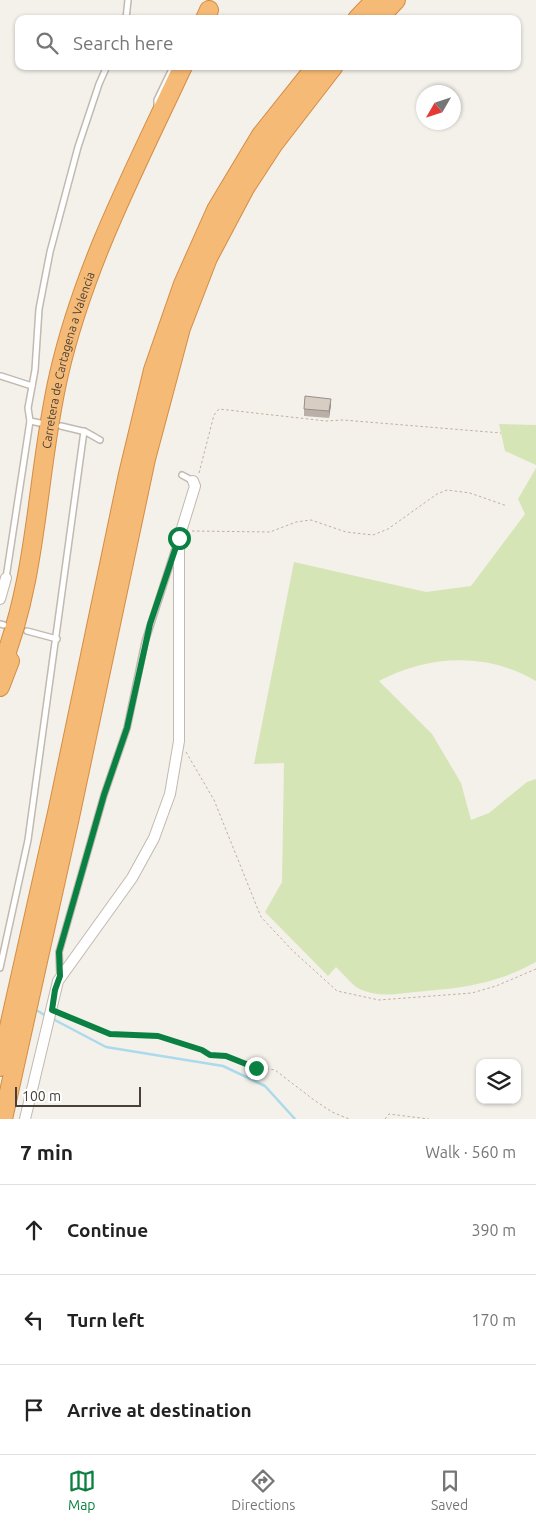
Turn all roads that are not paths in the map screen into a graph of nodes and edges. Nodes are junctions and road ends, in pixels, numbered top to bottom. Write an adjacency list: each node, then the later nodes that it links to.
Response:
1 (128, 0): 4 (lane)
2 (375, 0): 5 (highway)
3 (396, 0): 6 (highway)
4 (126, 15)
5 (361, 15)
6 (382, 15)
7 (106, 70): 14 (lane)
8 (172, 70): 12 (lane)
9 (180, 70): 12 (highway, Carretera de Cartagena a Valencia)
10 (313, 70): 32 (highway)
11 (331, 70): 32 (highway)
12 (157, 120): 22 (highway, Carretera de Cartagena a Valencia)
13 (1, 376): 14 (lane)
14 (32, 386): 15 (lane)
15 (30, 421): 16 (lane); 24 (lane)
16 (40, 423)
17 (61, 426): 18 (lane)
18 (84, 431): 19 (lane); 27 (lane)
19 (100, 440)
20 (182, 475): 21 (lane)
21 (193, 481): 23 (street)
22 (41, 497): 28 (highway, Carretera de Cartagena a Valencia); 29 (highway)
23 (180, 536): 31 (lane); 31 (street)
24 (6, 578): 25 (street)
25 (0, 599)
26 (27, 631): 27 (lane)
27 (57, 639): 30 (lane)
28 (0, 670)
29 (0, 687)
30 (0, 968)
31 (60, 976): 36 (street)
32 (24, 989): 33 (highway)
33 (18, 1020): 34 (highway); 35 (highway)
34 (0, 1067)
35 (3, 1119)
36 (25, 1119)

